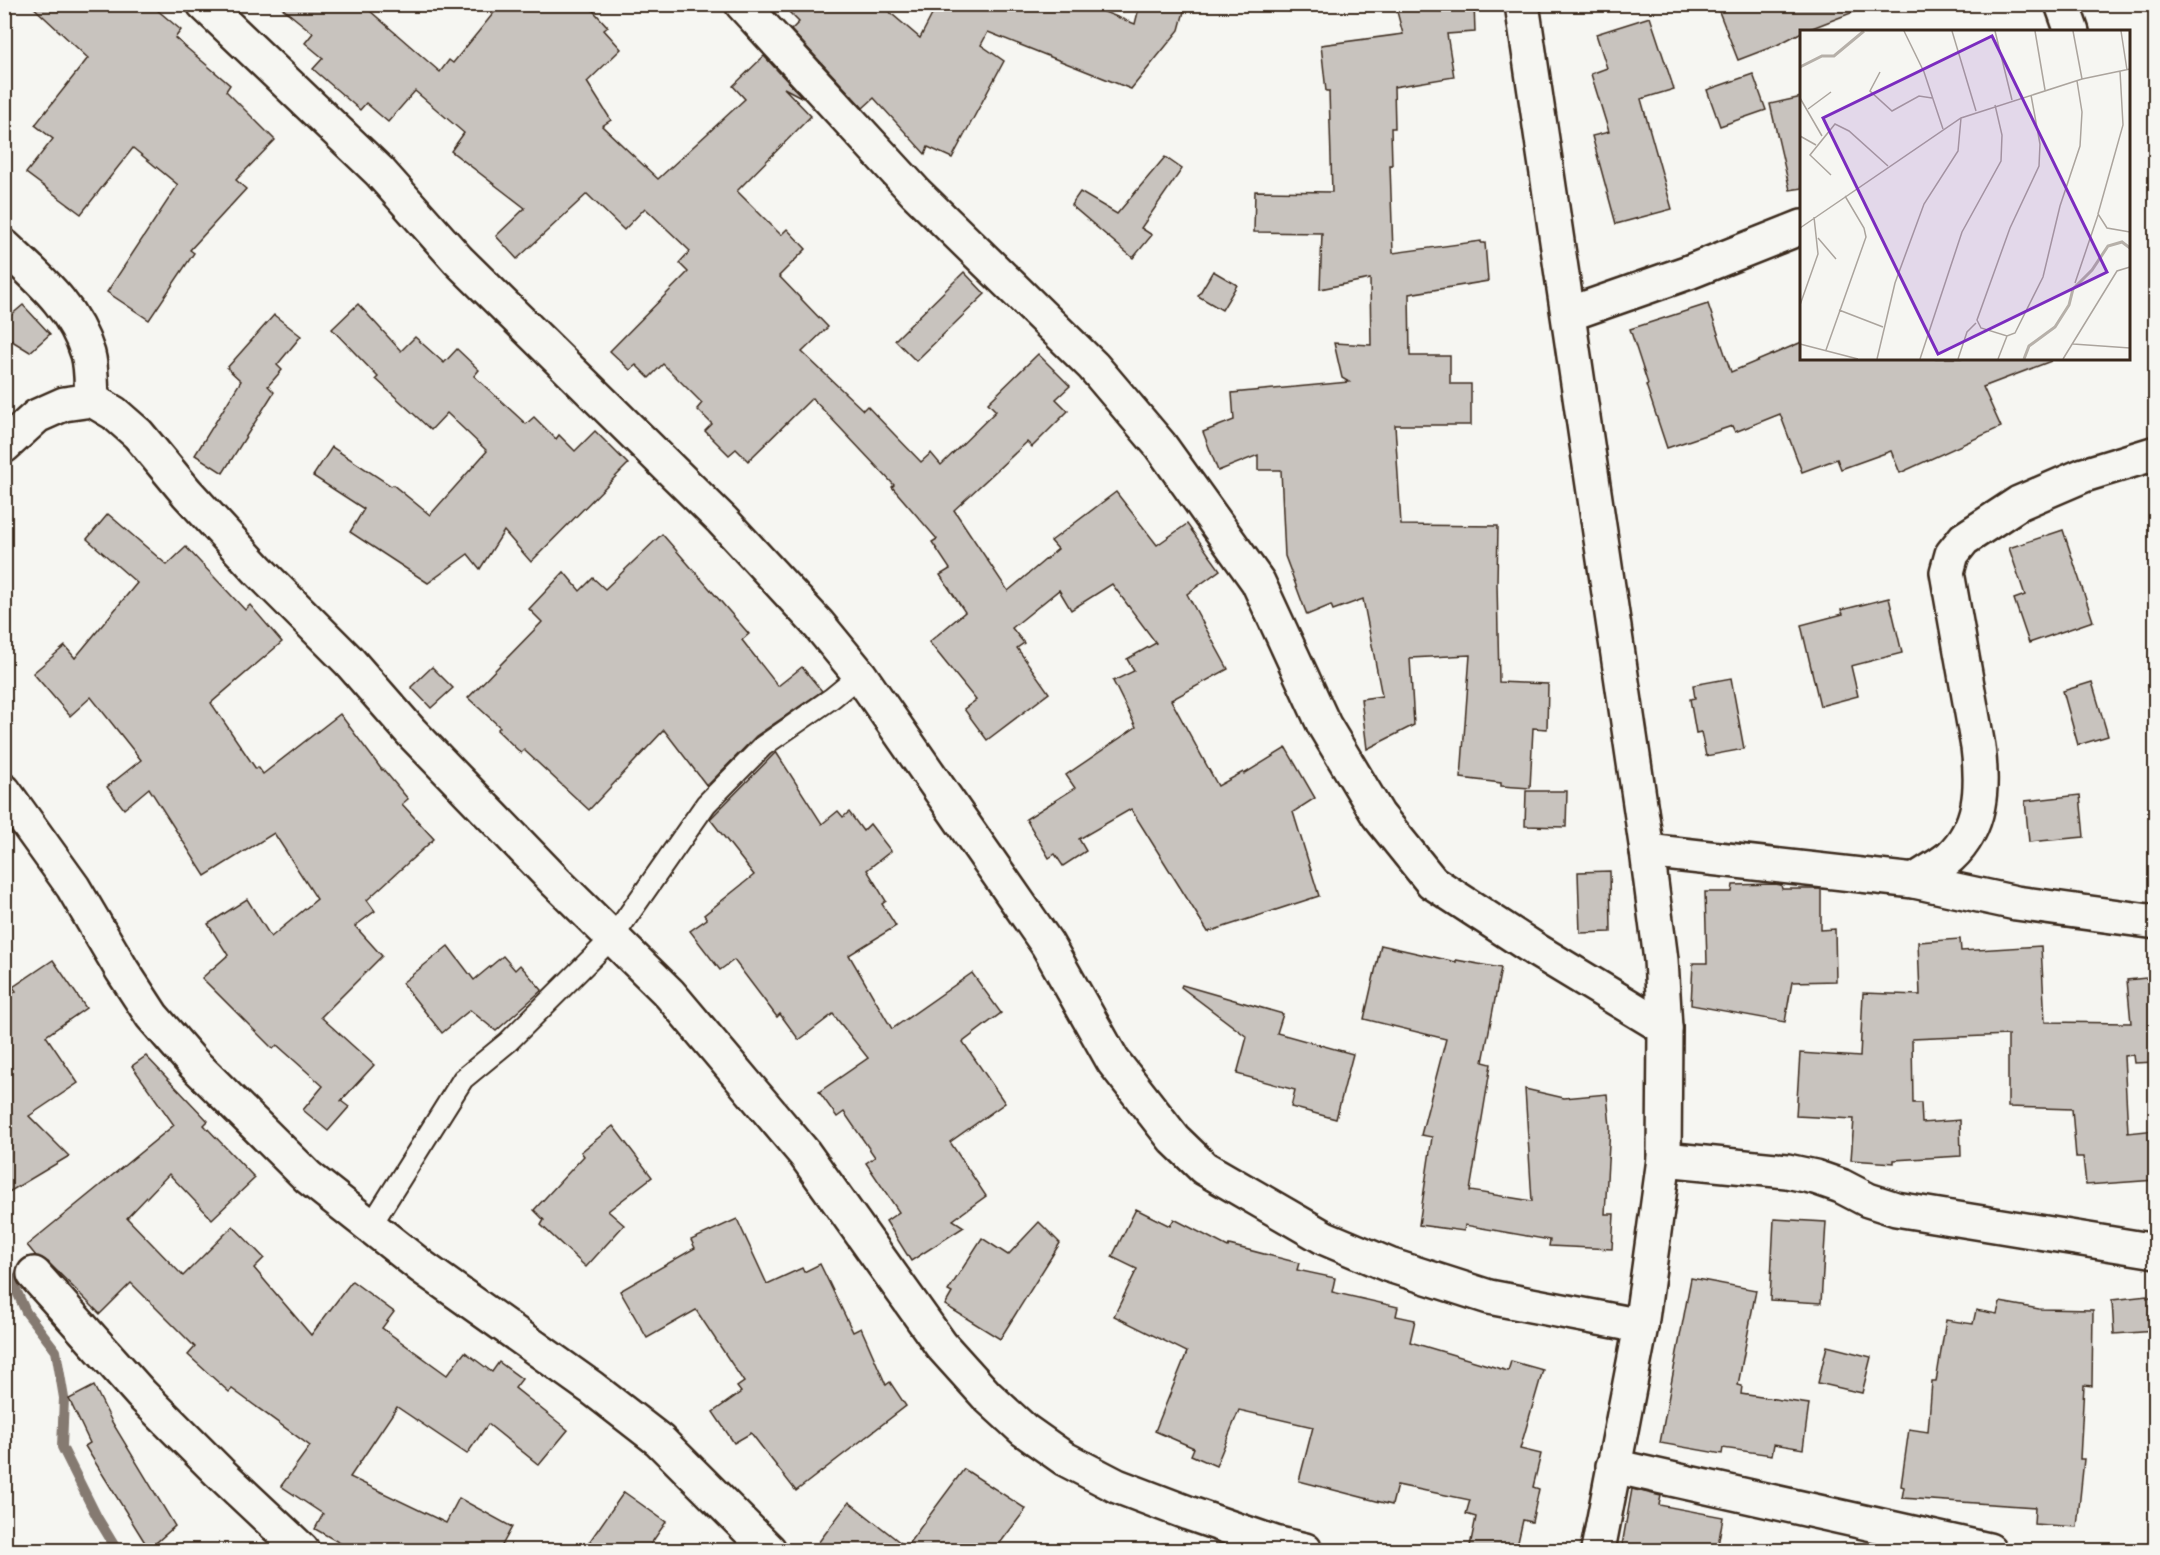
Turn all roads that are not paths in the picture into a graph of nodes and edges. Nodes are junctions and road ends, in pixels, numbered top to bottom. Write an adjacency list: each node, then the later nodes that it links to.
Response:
1 (204, 4): 10 (street)
2 (742, 4): 16 (street)
3 (1522, 4): 6 (street)
4 (1800, 228): 6 (street)
5 (4, 246): 7 (street)
6 (1569, 314): 12 (street)
7 (92, 400): 8 (street); 15 (street)
8 (4, 446)
9 (2156, 453): 13 (street)
10 (860, 675): 15 (lane); 21 (street)
11 (4, 791): 18 (street)
12 (1647, 851): 13 (street); 16 (street)
13 (1914, 881): 14 (street)
14 (2156, 921)
15 (613, 937): 18 (lane); 25 (street)
16 (1665, 1028): 17 (street)
17 (1664, 1159): 19 (street); 21 (street)
18 (370, 1227): 24 (street)
19 (2156, 1251)
20 (34, 1274): 23 (street)
21 (1641, 1326): 22 (street)
22 (1613, 1466): 26 (street); 27 (street)
23 (303, 1551)
24 (769, 1551)
25 (1305, 1551)
26 (1598, 1551)
27 (1989, 1551)

